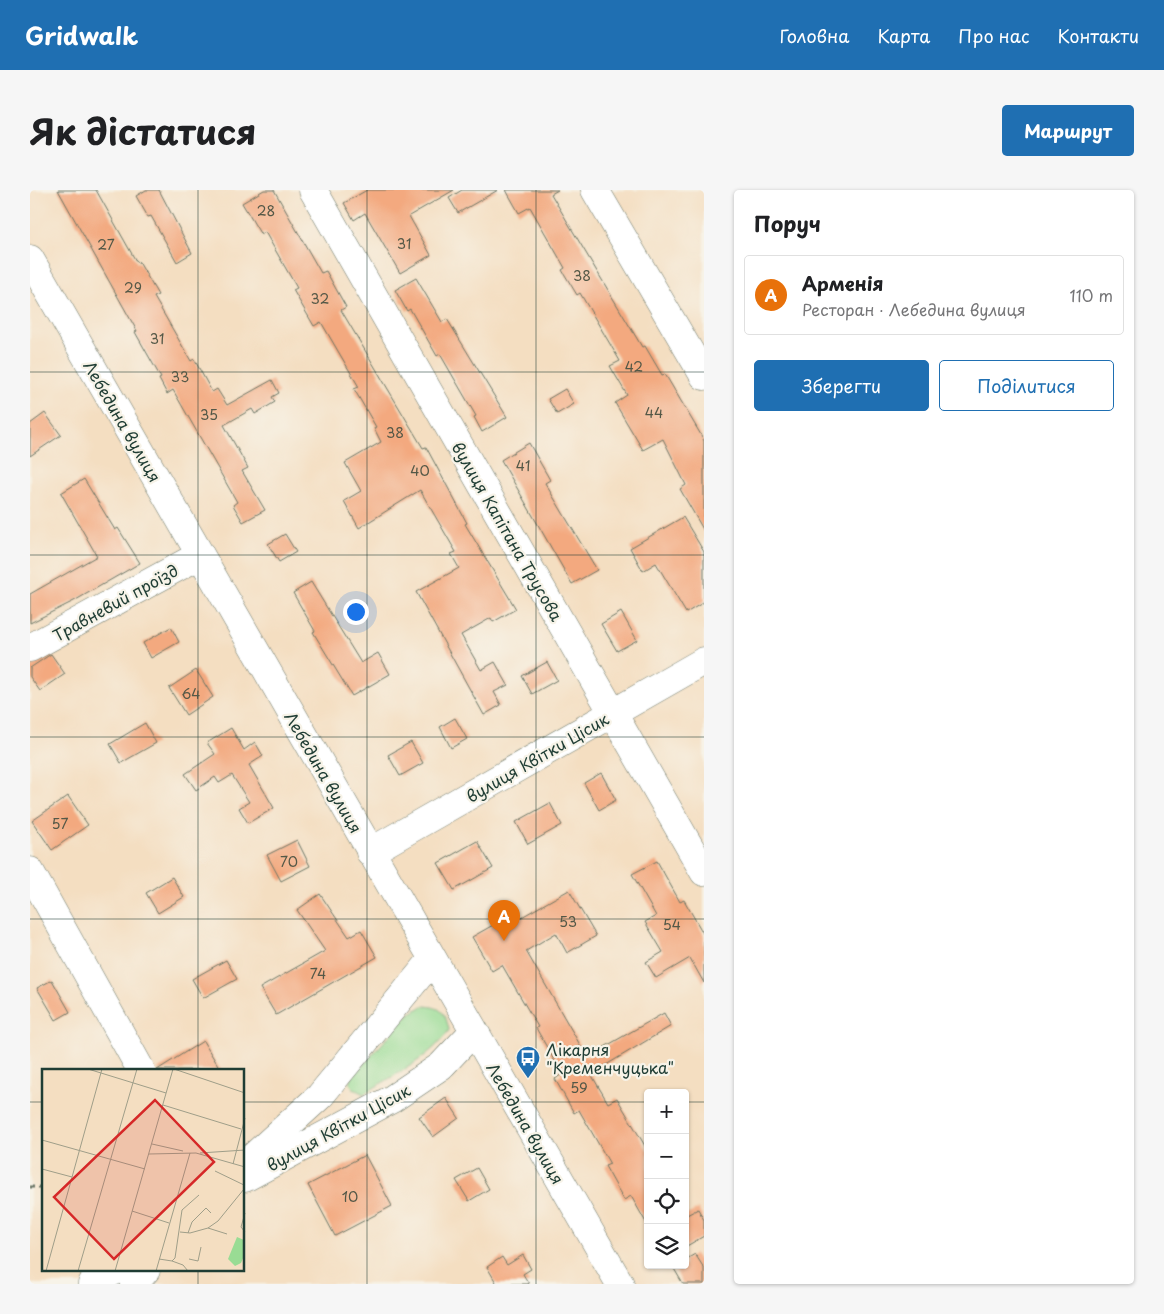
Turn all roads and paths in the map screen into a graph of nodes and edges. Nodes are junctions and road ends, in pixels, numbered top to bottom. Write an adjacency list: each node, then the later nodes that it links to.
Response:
1 (313, 190): 8 (street, вулиця Капітана Трусова)
2 (595, 190): 4 (street)
3 (30, 259): 5 (street, Лебедина вулиця)
4 (704, 376)
5 (200, 555): 6 (street, Травневий проїзд); 9 (street, Лебедина вулиця)
6 (30, 648)
7 (704, 661): 8 (street, вулиця Квітки Цісик)
8 (612, 714): 9 (street, вулиця Квітки Цісик); 11 (street, вулиця Капітана Трусова)
9 (370, 852): 12 (street, Лебедина вулиця)
10 (30, 871): 14 (street)
11 (704, 872)
12 (432, 960): 13 (street, Лебедина вулиця); 15 (street, вулиця Квітки Цісик)
13 (474, 1032): 16 (street, вулиця Квітки Цісик); 21 (street, Лебедина вулиця)
14 (140, 1069)
15 (245, 1164)
16 (245, 1177)
17 (113, 1272): 19 (street)
18 (144, 1272): 20 (street)
19 (92, 1284)
20 (134, 1284)
21 (620, 1284)

